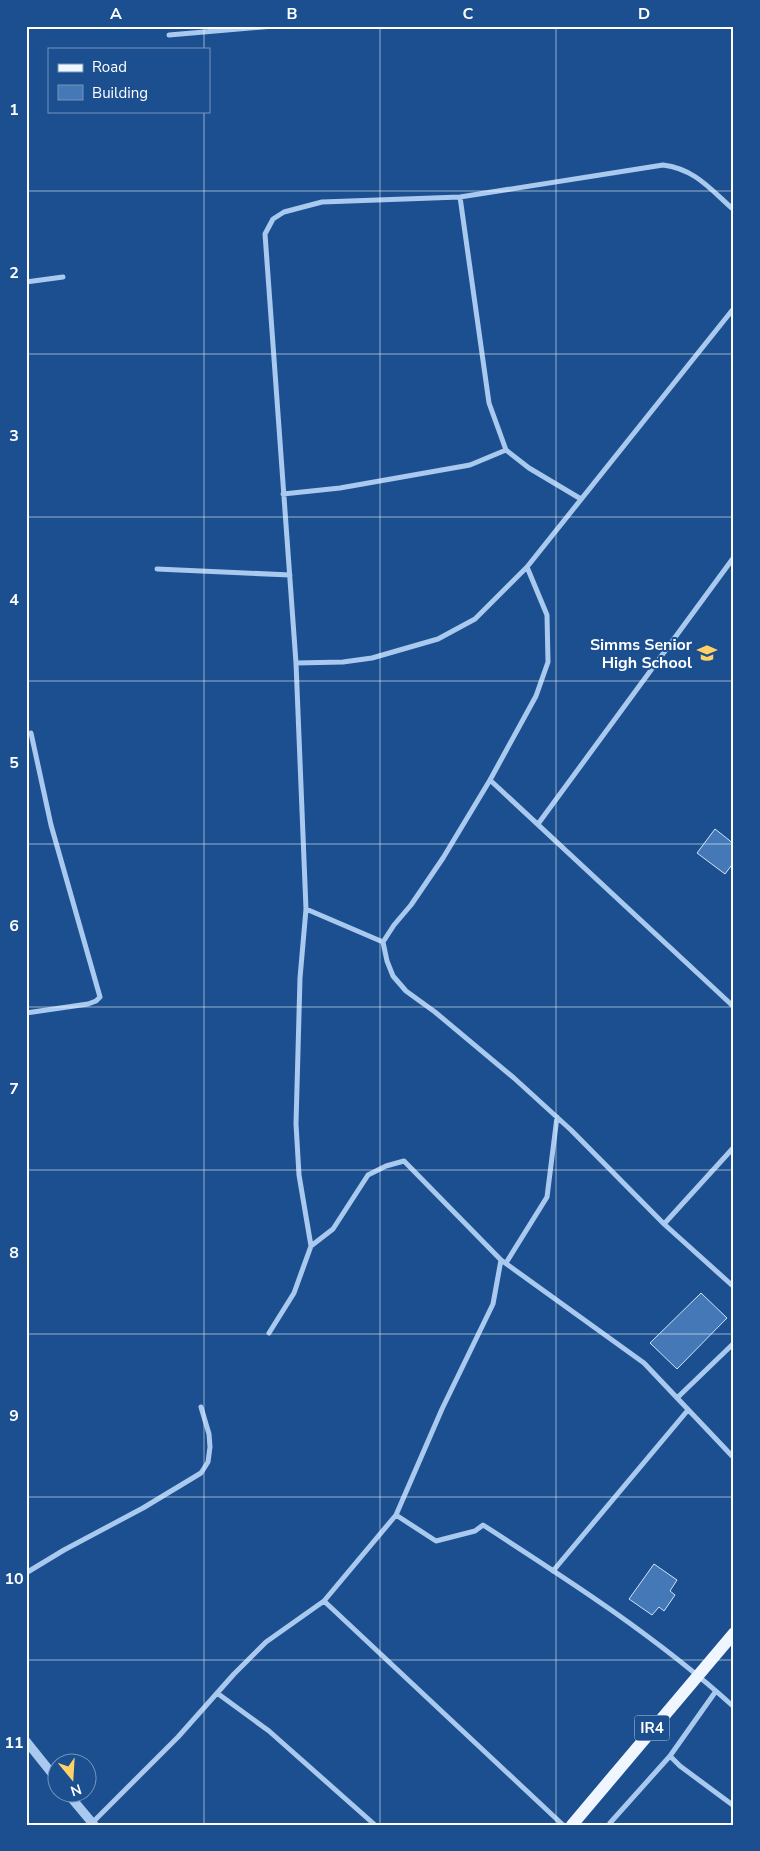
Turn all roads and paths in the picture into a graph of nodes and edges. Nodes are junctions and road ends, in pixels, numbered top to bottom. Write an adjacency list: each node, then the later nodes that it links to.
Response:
1 (274, 26): 2 (street)
2 (169, 35)
3 (460, 197): 4 (street); 8 (street); 9 (street)
4 (734, 210)
5 (63, 277): 6 (street)
6 (26, 282)
7 (734, 308): 10 (street)
8 (506, 450): 9 (street); 10 (street)
9 (284, 494): 14 (street)
10 (581, 499): 12 (street)
11 (734, 558): 18 (street)
12 (527, 567): 15 (street); 17 (street)
13 (157, 569): 14 (street)
14 (290, 575): 15 (street)
15 (296, 662): 19 (street)
16 (31, 733): 22 (street)
17 (490, 780): 18 (street); 20 (street)
18 (538, 824): 21 (street)
19 (306, 908): 20 (street); 26 (street)
20 (383, 942): 23 (street)
21 (734, 1007)
22 (26, 1013)
23 (557, 1117): 25 (street); 27 (street)
24 (734, 1147): 25 (street)
25 (664, 1224): 28 (street)
26 (311, 1246): 27 (street); 29 (street)
27 (503, 1262): 31 (street); 35 (street)
28 (734, 1287)
29 (269, 1333)
30 (734, 1343): 31 (street)
31 (677, 1398): 33 (street)
32 (201, 1407): 37 (street)
33 (688, 1410): 34 (street); 36 (street)
34 (734, 1458)
35 (396, 1514): 36 (street); 38 (street)
36 (553, 1571): 40 (street)
37 (26, 1573)
38 (324, 1601): 42 (street); 52 (street)
39 (734, 1633): 40 (main road, IR4)
40 (697, 1674): 41 (street); 53 (main road, IR4)
41 (716, 1691): 43 (street); 45 (street)
42 (217, 1694): 50 (street); 51 (street)
43 (734, 1707)
44 (26, 1741): 46 (street)
45 (670, 1756): 48 (street); 49 (street)
46 (48, 1768)
47 (76, 1804): 50 (street)
48 (734, 1806)
49 (610, 1823)
50 (93, 1824)
51 (376, 1825)
52 (563, 1825)
53 (572, 1825)

